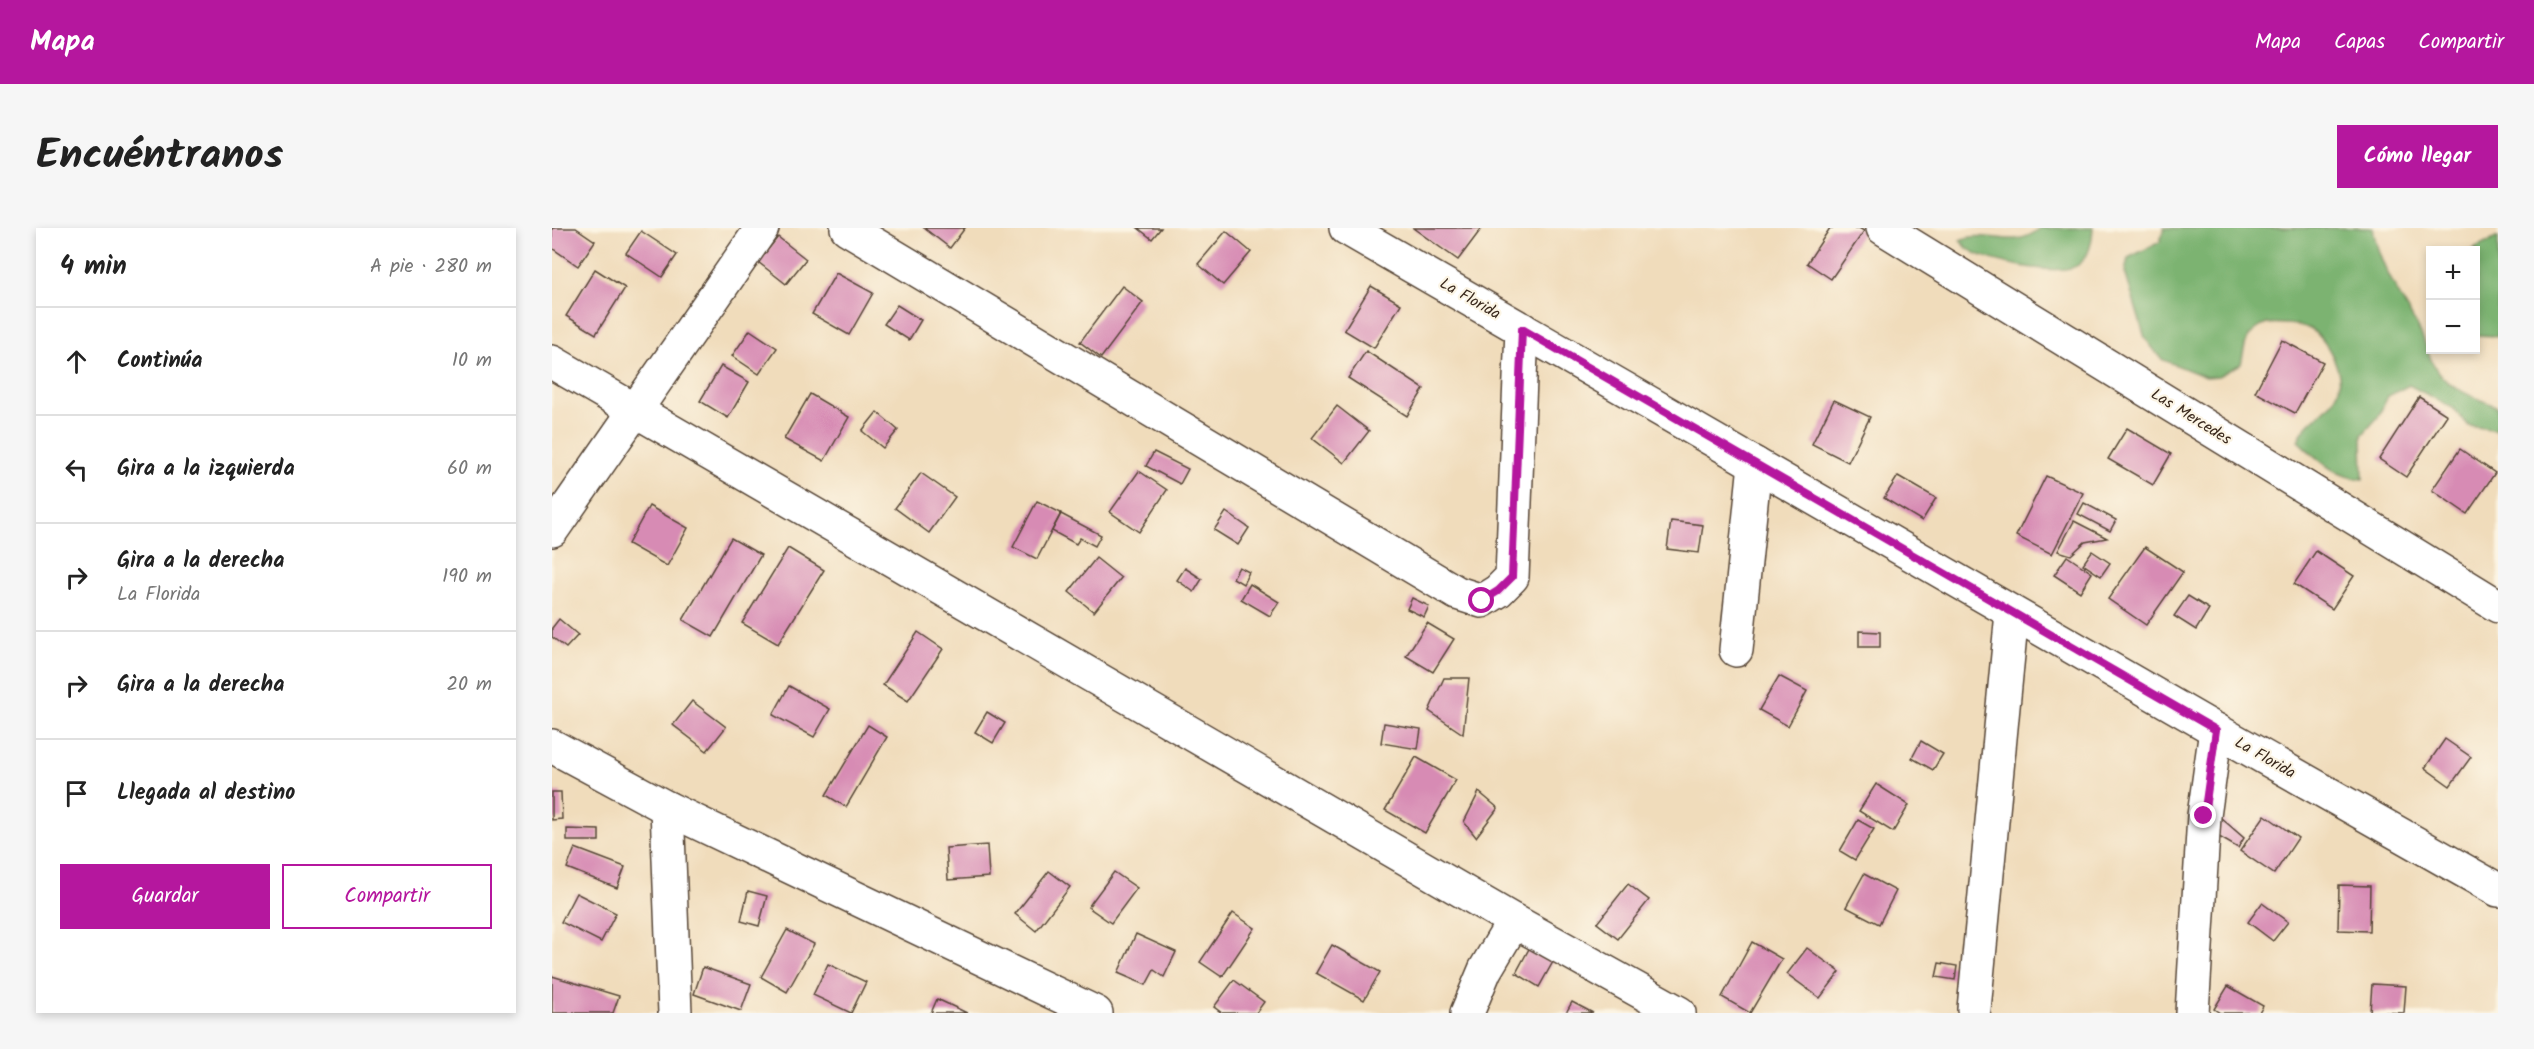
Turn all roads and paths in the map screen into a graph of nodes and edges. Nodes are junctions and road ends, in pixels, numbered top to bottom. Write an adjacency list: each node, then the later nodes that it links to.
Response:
1 (762, 228): 7 (street)
2 (847, 228): 5 (street)
3 (1346, 228): 5 (street, La Florida)
4 (1883, 228): 10 (street, Las Mercedes)
5 (1522, 329): 8 (street, La Florida)
6 (552, 362): 7 (street)
7 (634, 410): 9 (street); 17 (street)
8 (1755, 464): 11 (street, La Florida); 12 (street)
9 (552, 530)
10 (2498, 606)
11 (2012, 613): 13 (street, La Florida); 18 (street)
12 (1736, 650)
13 (2216, 730): 16 (street, La Florida); 23 (street)
14 (552, 746): 15 (street)
15 (667, 808): 19 (street); 20 (street)
16 (2498, 890)
17 (1514, 921): 21 (street); 22 (street)
18 (1974, 1009)
19 (675, 1013)
20 (1096, 1013)
21 (1467, 1013)
22 (1679, 1013)
23 (2192, 1013)

